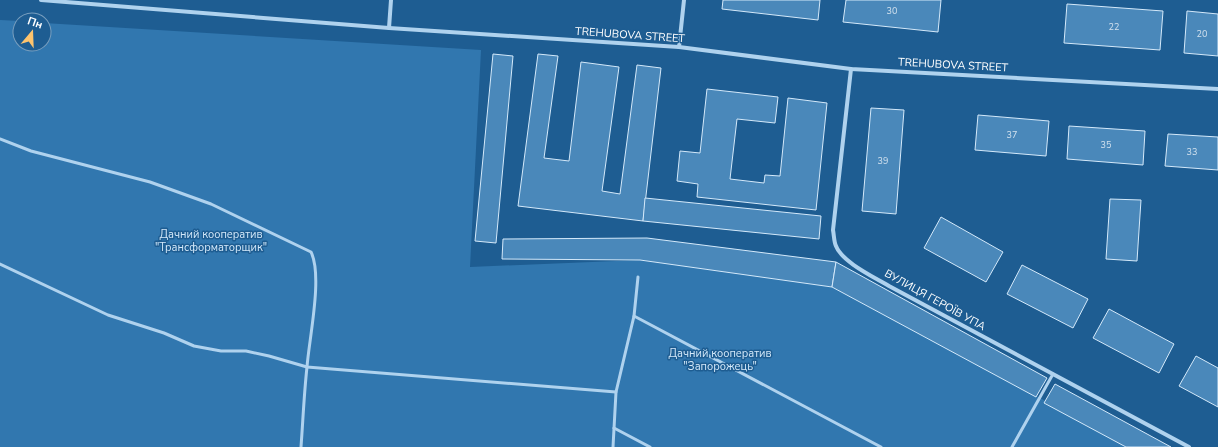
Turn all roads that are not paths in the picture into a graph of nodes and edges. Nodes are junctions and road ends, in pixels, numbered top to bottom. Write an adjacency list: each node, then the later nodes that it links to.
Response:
1 (41, 0): 4 (street, TREHUBOVA STREET)
2 (391, 0): 4 (street)
3 (684, 0): 5 (street)
4 (389, 28): 5 (street, TREHUBOVA STREET)
5 (679, 47): 6 (street, TREHUBOVA STREET)
6 (851, 69): 7 (street, TREHUBOVA STREET); 13 (street, ВУЛИЦЯ ГЕРОЇВ УПА)
7 (1218, 89)
8 (0, 139): 12 (lane)
9 (0, 264): 12 (lane)
10 (638, 277): 11 (lane)
11 (634, 316): 14 (lane); 19 (lane)
12 (306, 367): 14 (lane); 16 (lane)
13 (1053, 374): 20 (lane); 21 (street, ВУЛИЦЯ ГЕРОЇВ УПА)
14 (616, 392): 15 (lane)
15 (614, 428): 17 (lane); 18 (lane)
16 (302, 447)
17 (613, 447)
18 (650, 447)
19 (881, 447)
20 (1012, 447)
21 (1189, 447)

